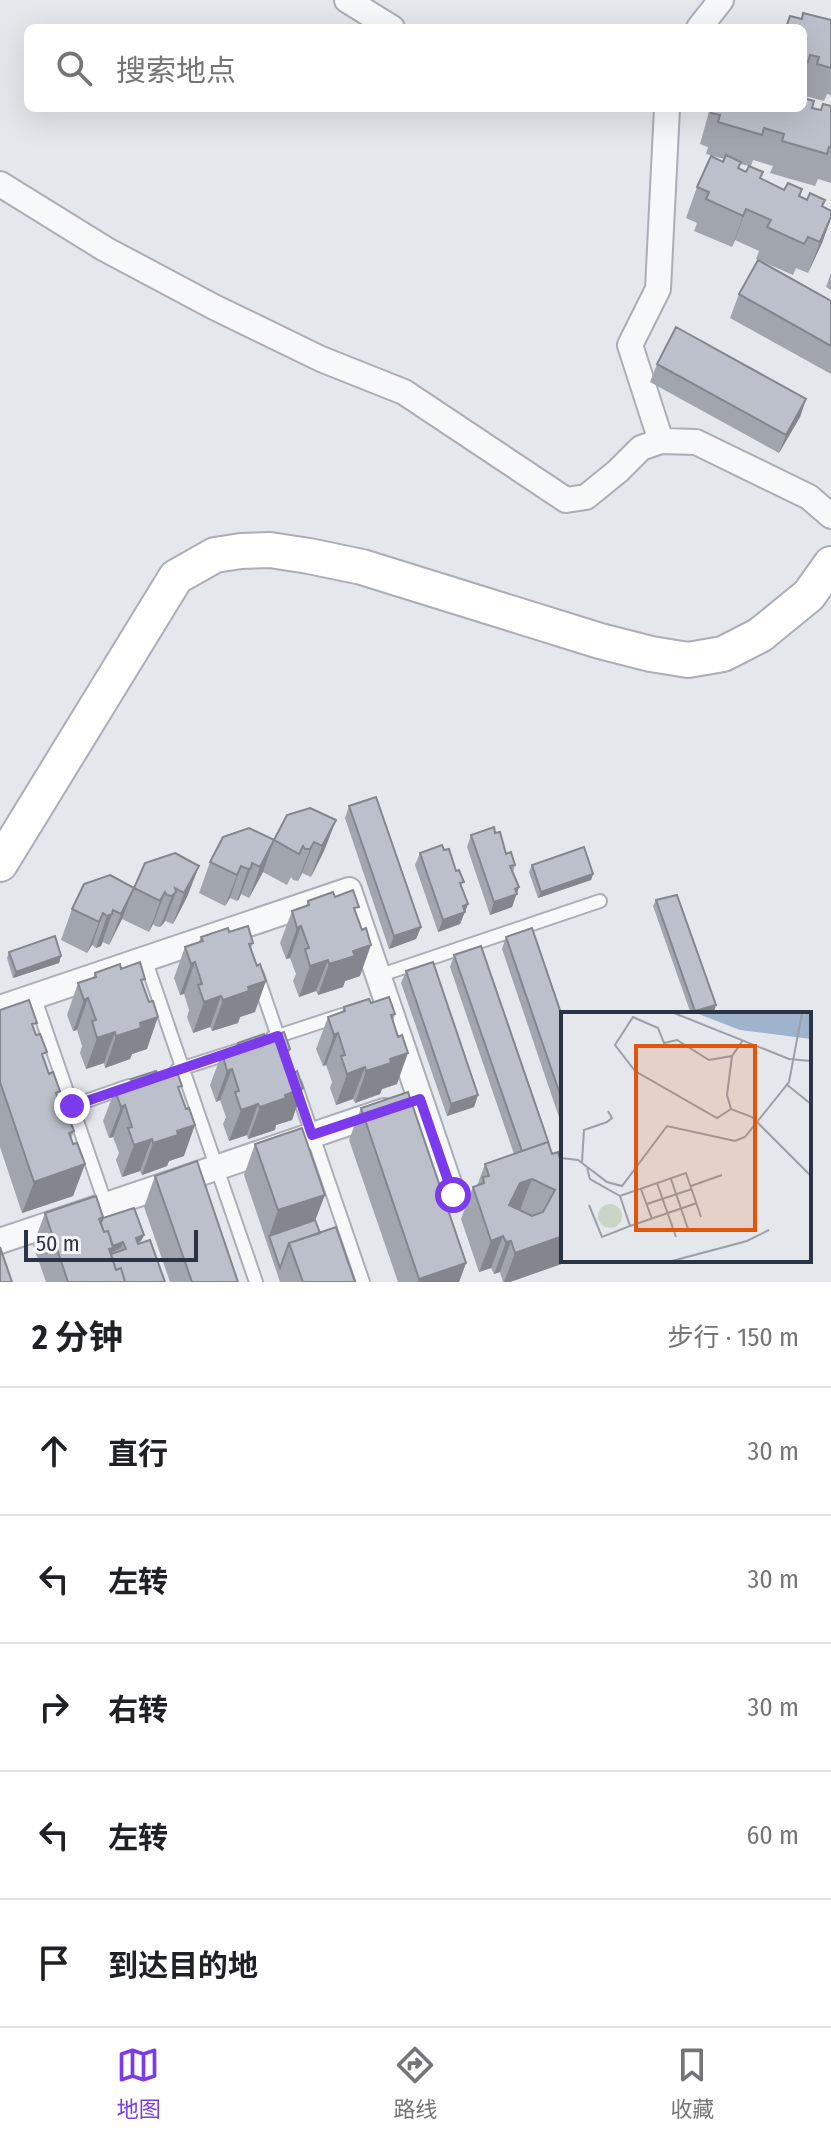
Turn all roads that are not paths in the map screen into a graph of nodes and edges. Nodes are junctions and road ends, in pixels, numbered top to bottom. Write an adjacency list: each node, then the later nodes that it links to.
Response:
1 (347, 0): 3 (street)
2 (721, 0): 4 (street)
3 (386, 24)
4 (702, 24)
5 (667, 112): 7 (street)
6 (0, 184): 7 (street)
7 (661, 441): 8 (street)
8 (831, 516)
9 (831, 564): 10 (main road)
10 (0, 864)
11 (600, 901): 14 (lane)
12 (145, 959): 14 (street); 15 (street); 22 (lane)
13 (255, 968): 18 (lane)
14 (378, 976): 26 (street)
15 (34, 996): 16 (street); 27 (lane)
16 (0, 1008)
17 (359, 1009): 18 (lane)
18 (278, 1036): 19 (lane); 21 (lane)
19 (265, 1041)
20 (251, 1045): 22 (lane)
21 (288, 1064)
22 (183, 1068): 23 (lane); 29 (lane)
23 (169, 1073)
24 (293, 1079): 28 (lane)
25 (141, 1082): 27 (lane)
26 (420, 1099): 28 (street); 30 (street)
27 (72, 1106): 31 (lane)
28 (312, 1135): 29 (street); 34 (lane)
29 (217, 1168): 31 (street); 33 (lane)
30 (453, 1195)
31 (106, 1205): 32 (street)
32 (0, 1241)
33 (256, 1282)
34 (363, 1282)

